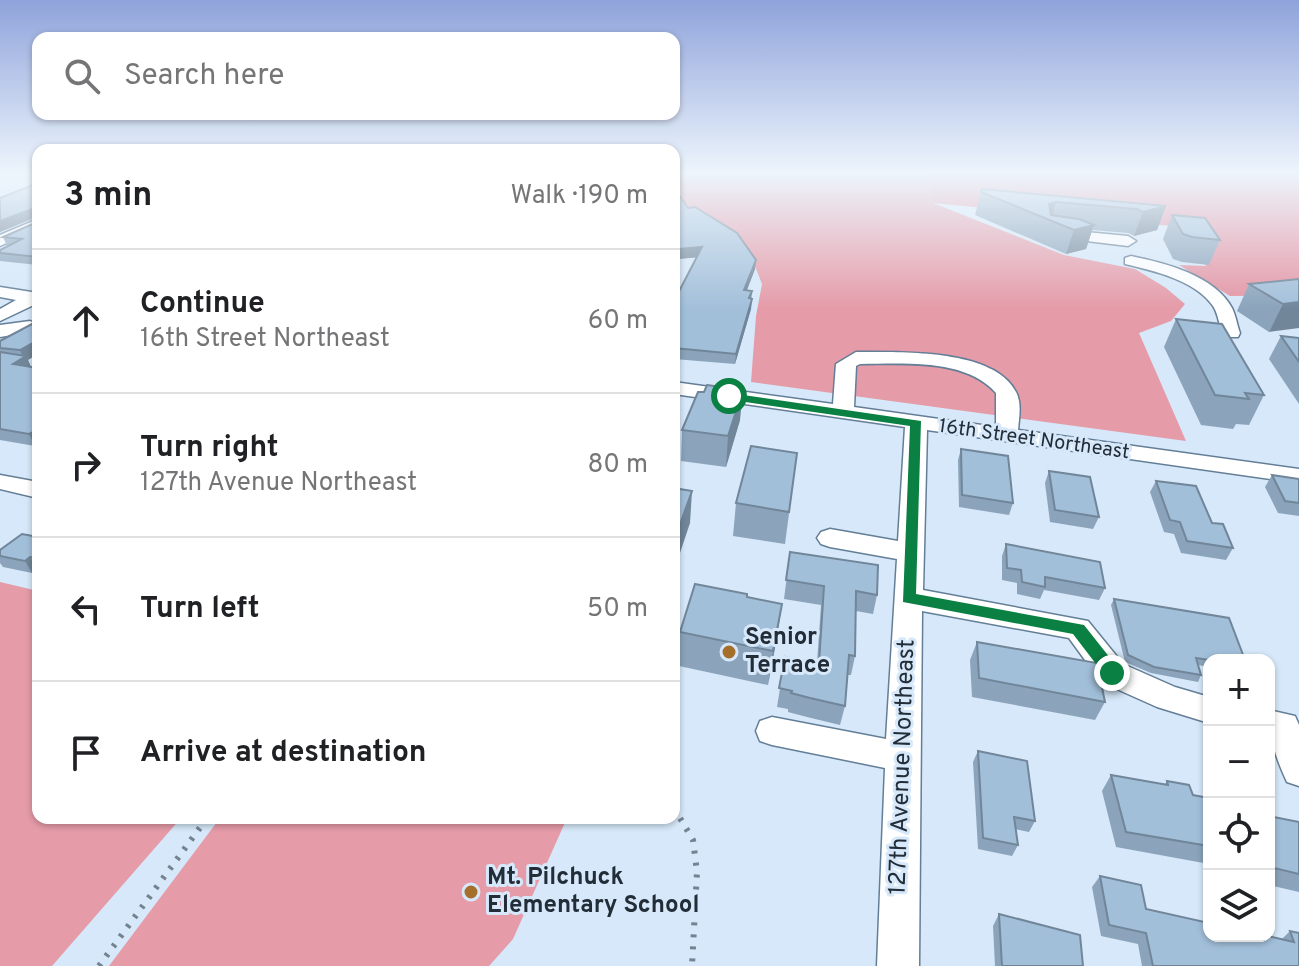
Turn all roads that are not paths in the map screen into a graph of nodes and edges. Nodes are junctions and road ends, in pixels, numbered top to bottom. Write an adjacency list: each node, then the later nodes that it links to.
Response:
1 (32, 226): 2 (street)
2 (0, 241)
3 (1128, 241): 4 (street)
4 (1098, 246)
5 (1131, 261): 13 (street)
6 (0, 292): 7 (street)
7 (32, 297)
8 (32, 300): 9 (street)
9 (0, 316)
10 (32, 325): 12 (street)
11 (32, 326): 14 (street)
12 (0, 331)
13 (1231, 333)
14 (0, 345)
15 (680, 392): 16 (street, 16th Street Northeast)
16 (843, 413): 17 (street, 16th Street Northeast); 18 (street)
17 (916, 423): 18 (street, 16th Street Northeast); 23 (street, 127th Avenue Northeast)
18 (1006, 436): 19 (street, 16th Street Northeast)
19 (1299, 476)
20 (0, 482): 21 (street)
21 (32, 489)
22 (830, 538): 23 (street)
23 (910, 552): 24 (street, 127th Avenue Northeast)
24 (908, 598): 25 (street); 28 (street, 127th Avenue Northeast)
25 (1203, 708)
26 (1275, 725): 29 (street)
27 (772, 731): 28 (street)
28 (902, 757): 30 (street, 127th Avenue Northeast)
29 (1299, 771)
30 (898, 966)

